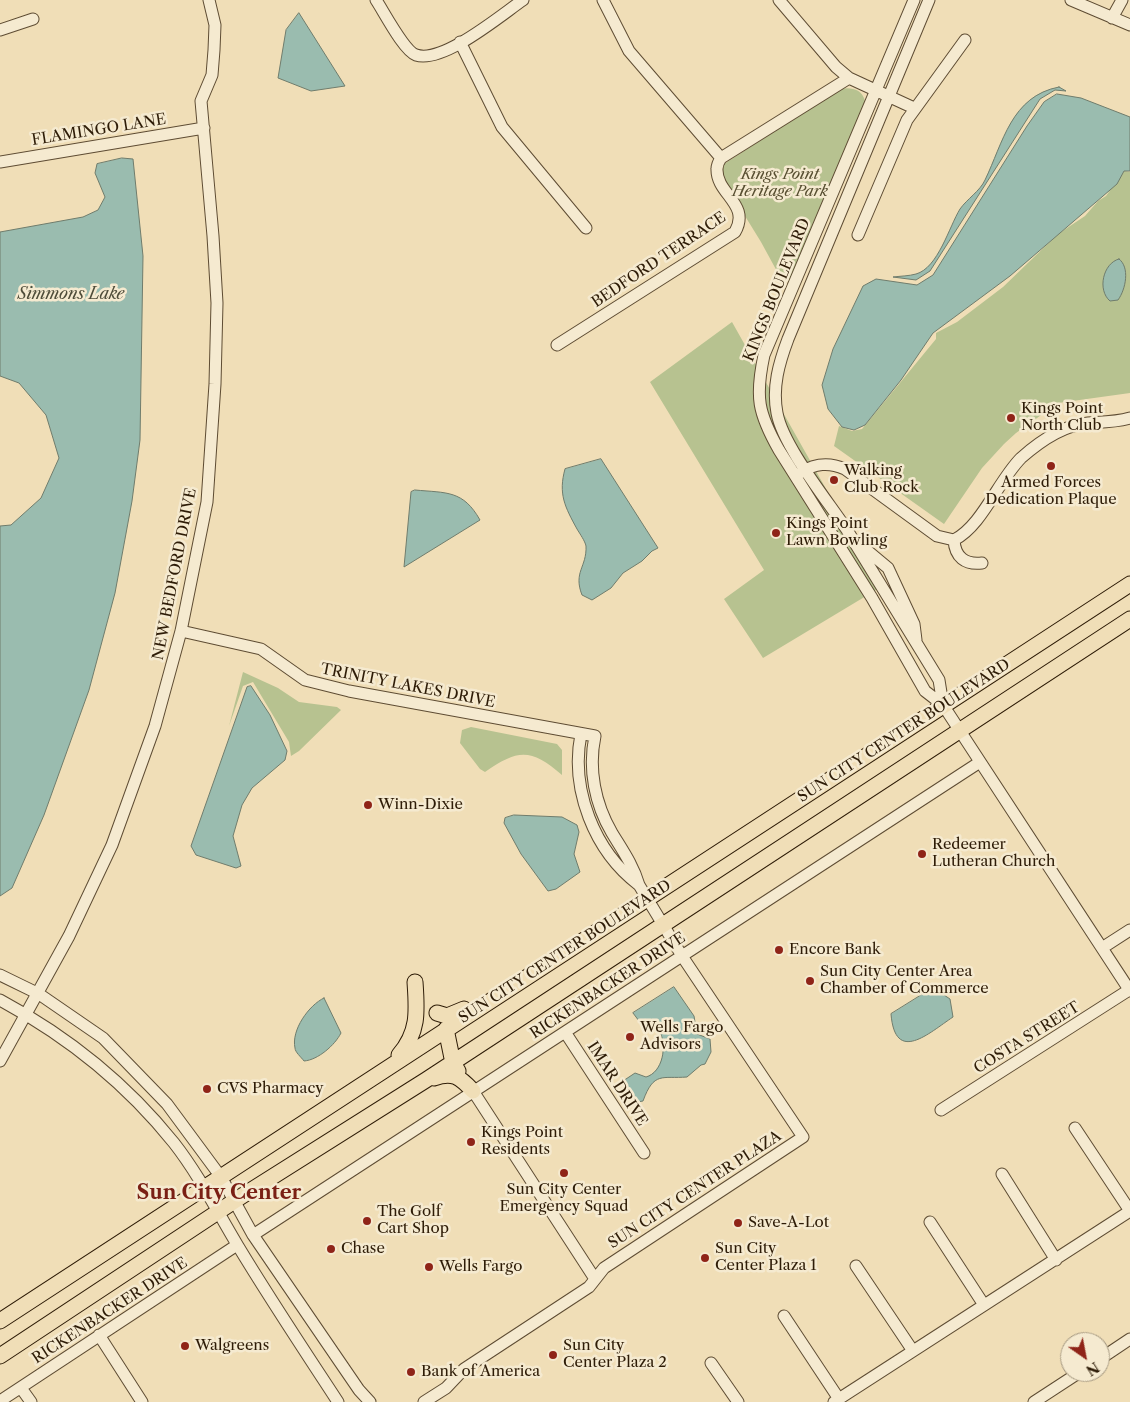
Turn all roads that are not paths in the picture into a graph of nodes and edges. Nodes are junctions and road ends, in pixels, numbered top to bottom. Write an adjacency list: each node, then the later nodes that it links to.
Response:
1 (208, 0): 20 (street, NEW BEDFORD DRIVE)
2 (376, 0): 15 (street)
3 (523, 0): 15 (street)
4 (603, 0): 21 (street)
5 (779, 0): 16 (street)
6 (914, 0): 17 (street, KINGS BOULEVARD)
7 (929, 0): 18 (street, KINGS BOULEVARD)
8 (1071, 0): 11 (street)
9 (1122, 0): 11 (street)
10 (32, 18): 13 (street)
11 (1112, 18): 12 (street)
12 (1130, 25)
13 (0, 30)
14 (966, 40): 19 (street)
15 (460, 42): 23 (street)
16 (849, 78): 17 (street); 21 (street)
17 (877, 90): 18 (street); 28 (street, KINGS BOULEVARD)
18 (889, 96): 19 (street); 27 (street, KINGS BOULEVARD)
19 (914, 108): 24 (street)
20 (204, 128): 22 (street, FLAMINGO LANE); 33 (street, NEW BEDFORD DRIVE)
21 (720, 158): 25 (street, BEDFORD TERRACE)
22 (0, 162)
23 (586, 228)
24 (858, 236)
25 (557, 345)
26 (1130, 418): 29 (street)
27 (806, 469): 28 (street); 29 (street); 34 (street, KINGS BOULEVARD)
28 (795, 476): 34 (street, KINGS BOULEVARD)
29 (954, 540): 30 (street)
30 (982, 563)
31 (1130, 584): 34 (main road, SUN CITY CENTER BOULEVARD)
32 (1130, 619): 35 (main road, SUN CITY CENTER BOULEVARD)
33 (181, 631): 36 (street, TRINITY LAKES DRIVE); 48 (street, NEW BEDFORD DRIVE)
34 (943, 704): 35 (street, KINGS BOULEVARD); 39 (main road, SUN CITY CENTER BOULEVARD)
35 (959, 730): 37 (street, KINGS BOULEVARD); 40 (main road, SUN CITY CENTER BOULEVARD)
36 (581, 734): 38 (street, TRINITY LAKES DRIVE); 38 (street, TRINITY LAKES DRIVE)
37 (980, 762): 42 (street, KINGS BOULEVARD); 43 (street, RICKENBACKER DRIVE)
38 (639, 885): 39 (street, TRINITY LAKES DRIVE)
39 (648, 899): 40 (street, TRINITY LAKES DRIVE); 44 (main road, SUN CITY CENTER BOULEVARD)
40 (663, 923): 43 (street, SUN CITY CENTER PLAZA); 54 (main road, SUN CITY CENTER BOULEVARD)
41 (1130, 930): 42 (street)
42 (1102, 948): 47 (street, KINGS BOULEVARD)
43 (682, 956): 53 (street, RICKENBACKER DRIVE); 75 (street, SUN CITY CENTER PLAZA)
44 (546, 964): 50 (main road); 52 (main road, SUN CITY CENTER BOULEVARD)
45 (0, 974): 48 (street)
46 (415, 982): 57 (main road)
47 (1130, 991): 61 (street, COSTA STREET)
48 (39, 994): 51 (street, NEW BEDFORD DRIVE); 65 (street)
49 (0, 1000): 51 (street)
50 (437, 1013)
51 (26, 1014): 55 (street, NEW BEDFORD DRIVE); 66 (street)
52 (446, 1029): 56 (main road); 57 (main road, SUN CITY CENTER BOULEVARD)
53 (565, 1032): 60 (street, RICKENBACKER DRIVE); 63 (street, IMAR DRIVE)
54 (474, 1049): 56 (main road, SUN CITY CENTER BOULEVARD); 60 (main road)
55 (0, 1061)
56 (453, 1062): 58 (main road, SUN CITY CENTER BOULEVARD); 59 (main road)
57 (382, 1071): 65 (main road, SUN CITY CENTER BOULEVARD)
58 (426, 1080): 59 (main road); 67 (main road, SUN CITY CENTER BOULEVARD)
59 (462, 1080): 60 (main road)
60 (473, 1091): 71 (street, RICKENBACKER DRIVE); 75 (street)
61 (941, 1110)
62 (1075, 1128): 68 (street)
63 (644, 1153)
64 (1002, 1174): 73 (street)
65 (221, 1177): 66 (main road, SUN CITY CENTER BOULEVARD); 67 (street)
66 (204, 1188): 69 (street); 78 (main road, SUN CITY CENTER BOULEVARD)
67 (235, 1200): 69 (main road, SUN CITY CENTER BOULEVARD); 71 (street)
68 (1130, 1211): 73 (street)
69 (218, 1212): 72 (street); 83 (main road, SUN CITY CENTER BOULEVARD)
70 (930, 1222): 76 (street)
71 (254, 1235): 92 (street)
72 (237, 1245): 79 (street, RICKENBACKER DRIVE); 91 (street)
73 (1056, 1260): 76 (street)
74 (856, 1266): 81 (street)
75 (595, 1279): 93 (street, SUN CITY CENTER PLAZA)
76 (984, 1305): 81 (street)
77 (784, 1316): 87 (street)
78 (0, 1321)
79 (99, 1335): 86 (street, RICKENBACKER DRIVE); 90 (street)
80 (1130, 1339): 82 (street)
81 (913, 1351): 87 (street)
82 (1110, 1352)
83 (0, 1356)
84 (711, 1362): 94 (street)
85 (1065, 1382): 95 (street)
86 (21, 1388): 88 (street, RICKENBACKER DRIVE); 89 (street)
87 (836, 1400)
88 (0, 1402)
89 (31, 1402)
90 (142, 1402)
91 (338, 1402)
92 (370, 1402)
93 (424, 1402)
94 (738, 1402)
95 (1034, 1402)

